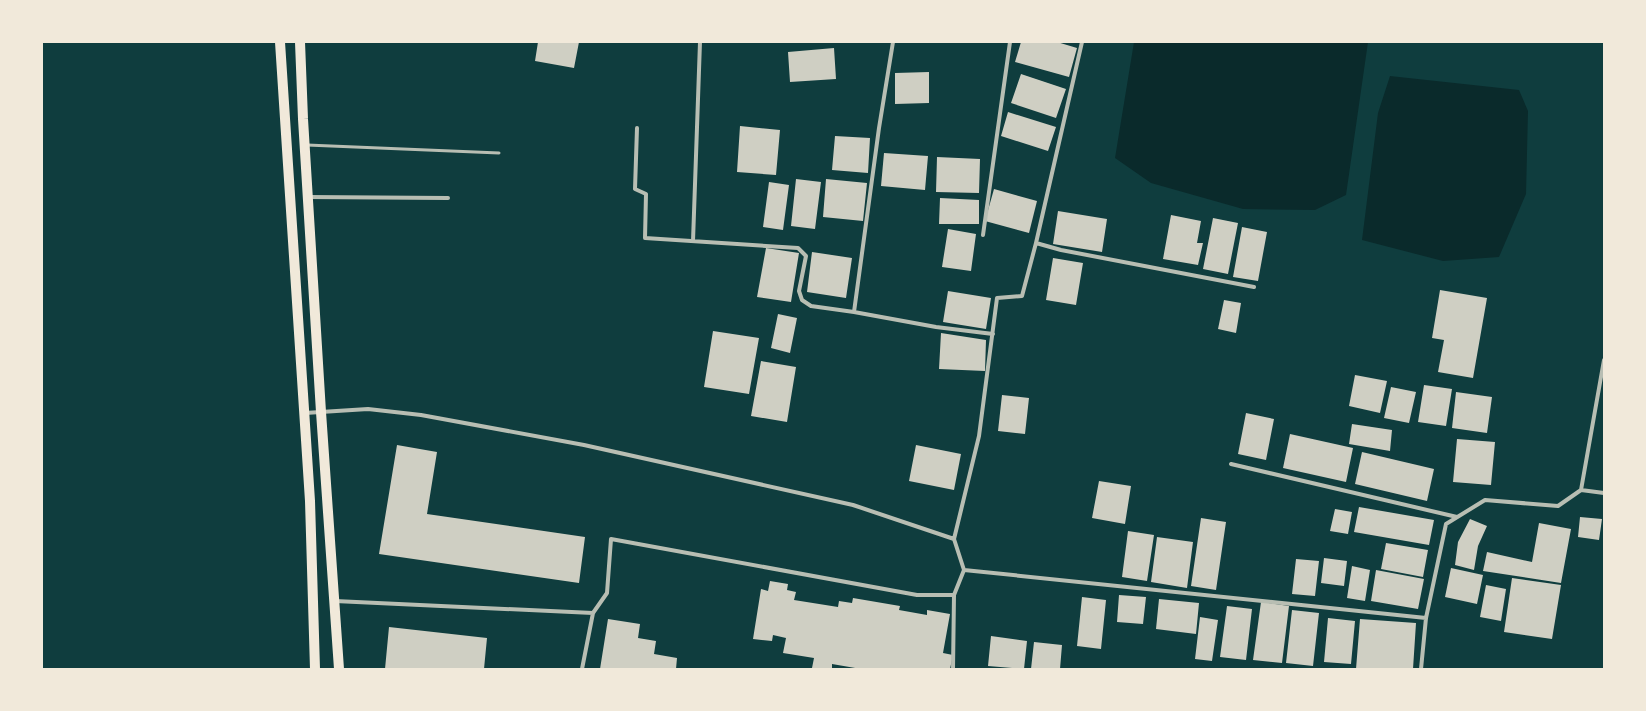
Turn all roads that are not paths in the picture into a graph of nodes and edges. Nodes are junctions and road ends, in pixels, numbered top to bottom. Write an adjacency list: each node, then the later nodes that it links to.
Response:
1 (280, 42): 20 (main road)
2 (300, 42): 8 (main road)
3 (700, 42): 13 (street)
4 (893, 42): 16 (street)
5 (1010, 42): 12 (street)
6 (1082, 42): 14 (street)
7 (637, 128): 13 (street)
8 (305, 145): 9 (lane); 10 (main road)
9 (499, 153)
10 (308, 197): 11 (street); 19 (main road)
11 (448, 198)
12 (983, 235)
13 (693, 241): 16 (street)
14 (1036, 243): 15 (street); 17 (street)
15 (1254, 287)
16 (854, 312): 17 (street)
17 (993, 334): 25 (street)
18 (1604, 360): 22 (street)
19 (321, 412): 20 (street); 25 (street); 28 (main road)
20 (304, 413): 31 (main road)
21 (1231, 464): 24 (street)
22 (1581, 490): 23 (street); 24 (street)
23 (1604, 493)
24 (1457, 517): 30 (street)
25 (954, 539): 26 (street)
26 (964, 570): 27 (street); 30 (street)
27 (954, 595): 29 (street); 34 (street)
28 (334, 600): 29 (street); 32 (main road)
29 (593, 613): 33 (street)
30 (1426, 618): 35 (street)
31 (316, 669)
32 (339, 669)
33 (582, 669)
34 (953, 669)
35 (1421, 669)

